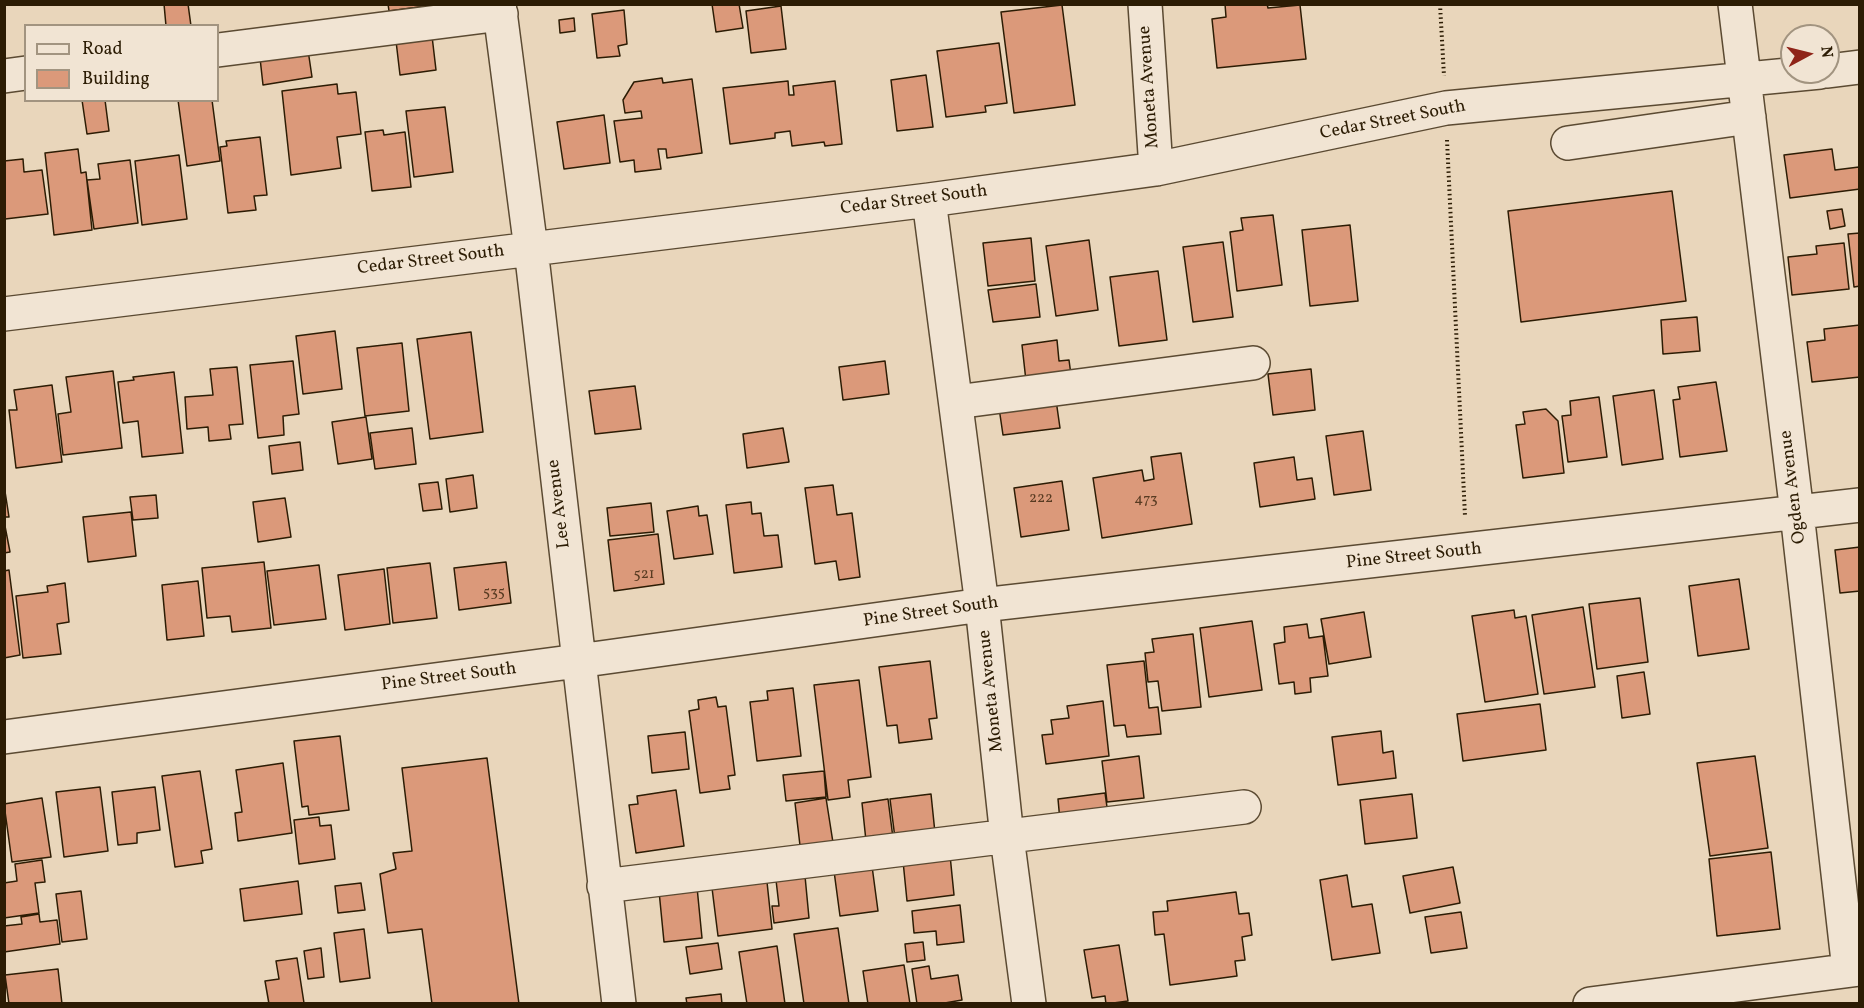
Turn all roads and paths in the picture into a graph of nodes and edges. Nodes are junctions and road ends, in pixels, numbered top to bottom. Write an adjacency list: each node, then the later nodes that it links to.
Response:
1 (1145, 4): 15 (street, Moneta Avenue)
2 (1440, 4): 12 (path)
3 (1735, 4): 11 (street, Ogden Avenue)
4 (500, 9): 5 (street); 17 (street, Lee Avenue)
5 (219, 50)
6 (1860, 68): 7 (street)
7 (1840, 70)
8 (24, 73): 9 (street)
9 (4, 76)
10 (1780, 77): 11 (street, Cedar Street South)
11 (1744, 81): 12 (street, Cedar Street South); 13 (street, Ogden Avenue)
12 (1446, 108): 15 (street, Cedar Street South); 23 (path)
13 (1749, 117): 14 (street); 22 (street, Ogden Avenue)
14 (1568, 142)
15 (1156, 169): 16 (street, Cedar Street South)
16 (929, 200): 17 (street, Cedar Street South); 20 (street, Moneta Avenue)
17 (531, 249): 18 (street, Cedar Street South); 25 (street, Lee Avenue)
18 (4, 314)
19 (1253, 363): 20 (street)
20 (956, 402): 24 (street, Moneta Avenue)
21 (1860, 505): 22 (street, Pine Street South)
22 (1797, 513): 23 (street, Pine Street South); 30 (street, Ogden Avenue)
23 (1466, 551): 24 (street, Pine Street South)
24 (982, 605): 25 (street, Pine Street South); 28 (street, Moneta Avenue)
25 (578, 661): 26 (street, Pine Street South); 29 (street, Lee Avenue)
26 (4, 736)
27 (1244, 807): 28 (street)
28 (1007, 837): 29 (street); 32 (street, Moneta Avenue)
29 (604, 886): 31 (street, Lee Avenue)
30 (1854, 970): 33 (street)
31 (619, 1004)
32 (1029, 1004)
33 (1590, 1004)

